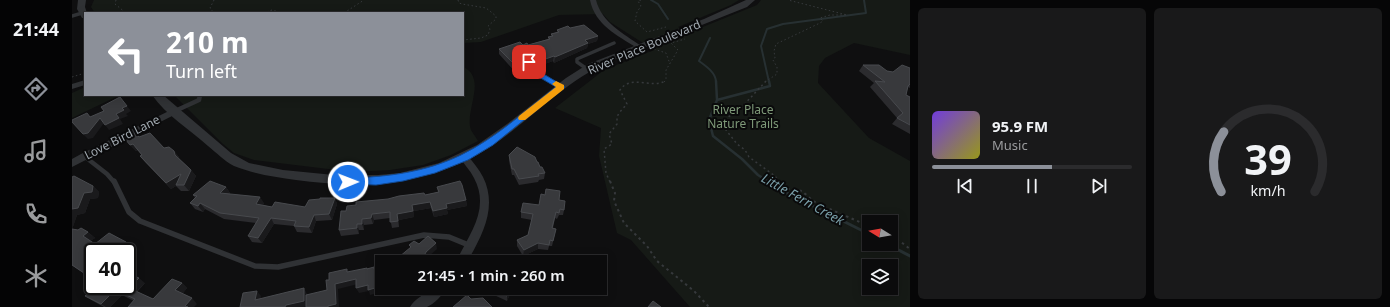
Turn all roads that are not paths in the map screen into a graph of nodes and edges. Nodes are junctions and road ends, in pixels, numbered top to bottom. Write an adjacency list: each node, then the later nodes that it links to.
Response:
1 (82, 0): 4 (street)
2 (593, 0): 7 (street)
3 (751, 0): 7 (street, River Place Boulevard)
4 (84, 15): 5 (lane)
5 (72, 16)
6 (614, 43): 9 (lane)
7 (641, 47): 9 (street, River Place Boulevard)
8 (529, 62): 12 (lane)
9 (587, 69): 12 (street, River Place Boulevard)
10 (84, 82): 11 (street)
11 (72, 87)
12 (561, 87): 17 (street, River Place Boulevard)
13 (158, 96): 15 (street, River Place Boulevard)
14 (200, 96): 15 (lane)
15 (173, 112): 16 (street, Love Bird Lane); 17 (street, River Place Boulevard)
16 (84, 156): 18 (street, Love Bird Lane); 19 (lane)
17 (464, 157): 19 (street)
18 (72, 164)
19 (471, 246): 20 (street)
20 (465, 255)
21 (433, 295): 22 (street)
22 (416, 307)

